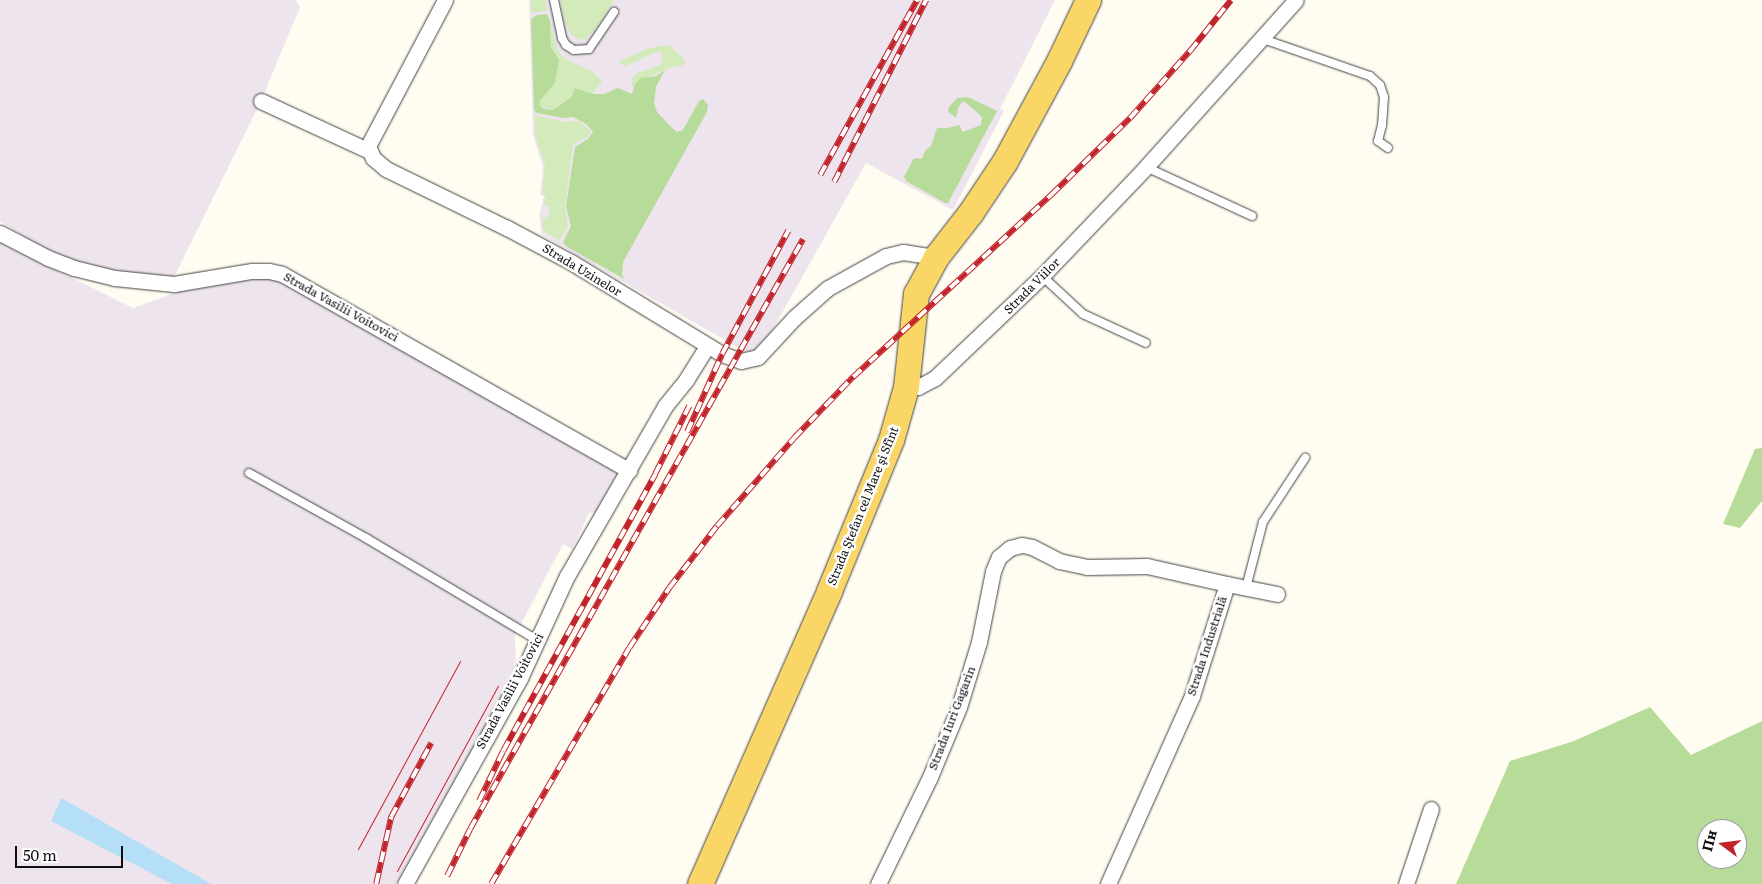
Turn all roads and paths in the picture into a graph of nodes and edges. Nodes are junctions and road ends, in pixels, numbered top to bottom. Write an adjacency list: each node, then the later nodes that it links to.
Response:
1 (445, 0): 9 (street)
2 (554, 0): 5 (lane)
3 (1088, 0): 13 (main road, Strada Ştefan cel Mare şi Sfînt)
4 (1296, 0): 6 (street, Strada Viilor)
5 (614, 12)
6 (1263, 39): 8 (lane); 10 (street, Strada Viilor)
7 (261, 101): 9 (street)
8 (1388, 148)
9 (369, 151): 16 (street, Strada Uzinelor)
10 (1146, 167): 11 (lane); 14 (street, Strada Viilor)
11 (1252, 216)
12 (0, 233): 19 (street, Strada Vasilii Voitovici)
13 (936, 257): 16 (street, Strada Uzinelor); 17 (main road, Strada Ştefan cel Mare şi Sfînt)
14 (1042, 276): 15 (lane); 17 (street, Strada Viilor)
15 (1146, 343)
16 (706, 346): 19 (street, Strada Vasilii Voitovici)
17 (906, 387): 28 (main road, Strada Ştefan cel Mare şi Sfînt)
18 (1305, 458): 23 (lane)
19 (629, 470): 25 (street, Strada Vasilii Voitovici)
20 (249, 473): 25 (lane)
21 (1010, 548): 22 (street, Strada Industrială); 29 (street, Strada Iuri Gagarin)
22 (1227, 584): 23 (street); 30 (street, Strada Industrială)
23 (1246, 588): 24 (street)
24 (1278, 594)
25 (538, 640): 27 (street, Strada Vasilii Voitovici)
26 (1431, 809): 31 (street)
27 (404, 884)
28 (700, 884)
29 (878, 884)
30 (1108, 884)
31 (1406, 884)

